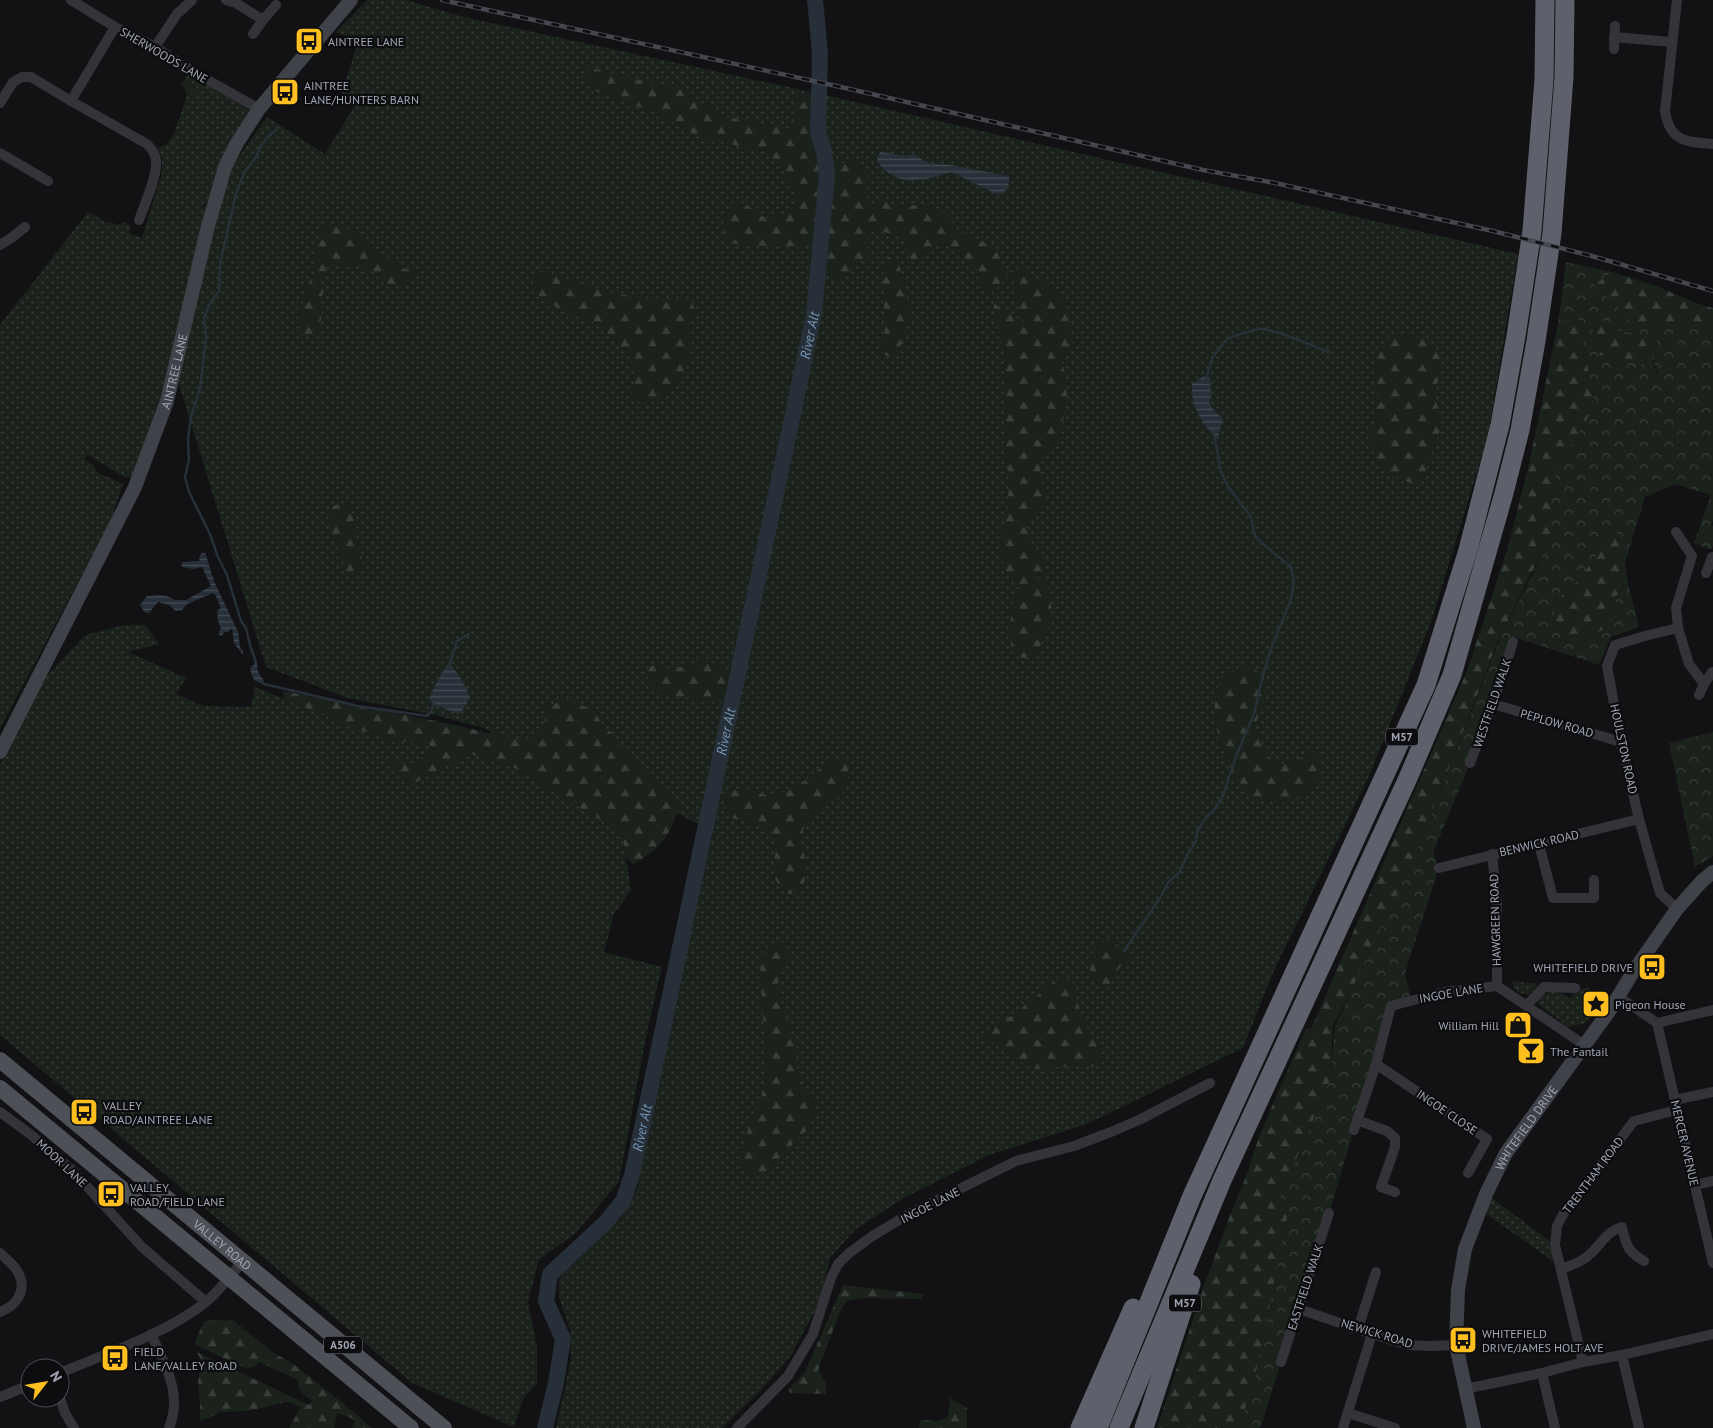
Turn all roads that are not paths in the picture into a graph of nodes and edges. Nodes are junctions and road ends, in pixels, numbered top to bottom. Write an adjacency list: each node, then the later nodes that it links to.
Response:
1 (71, 0): 8 (street, SHERWOODS LANE)
2 (192, 0): 16 (street)
3 (226, 0): 10 (street)
4 (351, 0): 20 (main road, AINTREE LANE)
5 (1545, 0): 65 (highway, M57)
6 (1565, 0): 61 (highway, M57)
7 (1677, 0): 15 (street)
8 (88, 4): 12 (street, SHERWOODS LANE)
9 (276, 5): 10 (street)
10 (263, 20): 13 (street)
11 (1615, 26): 14 (street)
12 (115, 27): 16 (street, SHERWOODS LANE); 18 (street)
13 (253, 34)
14 (1614, 37): 15 (street); 17 (street)
15 (1672, 42): 21 (street)
16 (155, 47): 20 (street, SHERWOODS LANE)
17 (1614, 49)
18 (71, 101): 19 (street); 24 (street)
19 (0, 103)
20 (259, 109): 37 (main road, AINTREE LANE)
21 (1713, 144)
22 (0, 153): 23 (street)
23 (48, 181)
24 (139, 220)
25 (25, 227): 26 (street)
26 (0, 245)
27 (1676, 532): 30 (street)
28 (1713, 556): 29 (street)
29 (1706, 573)
30 (1678, 628): 33 (street); 36 (street, HOULSTON ROAD)
31 (1513, 642): 35 (street, WESTFIELD WALK)
32 (1712, 672): 33 (street)
33 (1704, 684): 34 (street)
34 (1699, 695)
35 (1493, 704): 36 (street, PEPLOW ROAD); 38 (street, WESTFIELD WALK)
36 (1621, 742): 39 (street, HOULSTON ROAD)
37 (0, 752)
38 (1470, 763)
39 (1639, 819): 40 (street, BENWICK ROAD); 45 (street, HOULSTON ROAD)
40 (1539, 844): 41 (street, BENWICK ROAD); 44 (street)
41 (1492, 854): 42 (street, BENWICK ROAD); 46 (street, HAWGREEN ROAD)
42 (1439, 868)
43 (1713, 872): 45 (main road, WHITEFIELD DRIVE)
44 (1594, 880)
45 (1677, 910): 48 (main road, WHITEFIELD DRIVE)
46 (1498, 986): 49 (street, INGOE LANE); 54 (street, INGOE LANE)
47 (1575, 988): 49 (street)
48 (1618, 996): 51 (street); 52 (main road, WHITEFIELD DRIVE)
49 (1527, 1005): 52 (street, INGOE LANE)
50 (1713, 1010): 51 (street)
51 (1657, 1023): 58 (street, MERCER AVENUE)
52 (1583, 1044): 81 (main road, WHITEFIELD DRIVE)
53 (0, 1060): 69 (main road, VALLEY ROAD / A506)
54 (1376, 1064): 60 (street, INGOE CLOSE); 64 (street)
55 (1210, 1083): 96 (street, INGOE LANE)
56 (0, 1088): 73 (main road, VALLEY ROAD / A506)
57 (1713, 1092): 58 (street, TRENTHAM ROAD)
58 (1676, 1105): 63 (street, MERCER AVENUE); 71 (street, TRENTHAM ROAD)
59 (0, 1112): 74 (street, MOOR LANE)
60 (1468, 1173)
61 (1223, 1178): 99 (highway, M57); 100 (highway, M57)
62 (1713, 1181): 63 (street)
63 (1695, 1185): 70 (street, MERCER AVENUE)
64 (1395, 1192)
65 (1192, 1196): 97 (highway, M57); 98 (highway, M57)
66 (1329, 1213): 75 (street, EASTFIELD WALK)
67 (0, 1253): 76 (street)
68 (1644, 1261): 71 (street)
69 (242, 1262): 73 (street); 95 (main road, VALLEY ROAD / A506)
70 (1713, 1263)
71 (1561, 1269): 84 (street, TRENTHAM ROAD)
72 (1376, 1272): 77 (street)
73 (229, 1278): 74 (street); 94 (main road, VALLEY ROAD / A506)
74 (206, 1302): 78 (street)
75 (1299, 1309): 77 (street, NEWICK ROAD); 83 (street, EASTFIELD WALK)
76 (0, 1312)
77 (1358, 1329): 79 (street, NEWICK ROAD)
78 (152, 1334): 85 (street); 93 (street)
79 (1372, 1334): 81 (street, NEWICK ROAD); 91 (street)
80 (1713, 1334): 82 (street)
81 (1456, 1345): 88 (main road, WHITEFIELD DRIVE)
82 (1622, 1355): 84 (street); 105 (street)
83 (1281, 1362)
84 (1583, 1362): 86 (street)
85 (70, 1369)
86 (1542, 1373): 88 (street); 104 (street)
87 (20, 1389): 89 (street)
88 (1465, 1389): 103 (main road, WHITEFIELD DRIVE)
89 (0, 1397)
90 (63, 1408): 92 (street)
91 (1348, 1413): 101 (street); 102 (street)
92 (74, 1428)
93 (169, 1428)
94 (411, 1428)
95 (444, 1428)
96 (737, 1428)
97 (1080, 1428)
98 (1098, 1428)
99 (1119, 1428)
100 (1144, 1428)
101 (1343, 1428)
102 (1395, 1428)
103 (1474, 1428)
104 (1555, 1428)
105 (1639, 1428)

